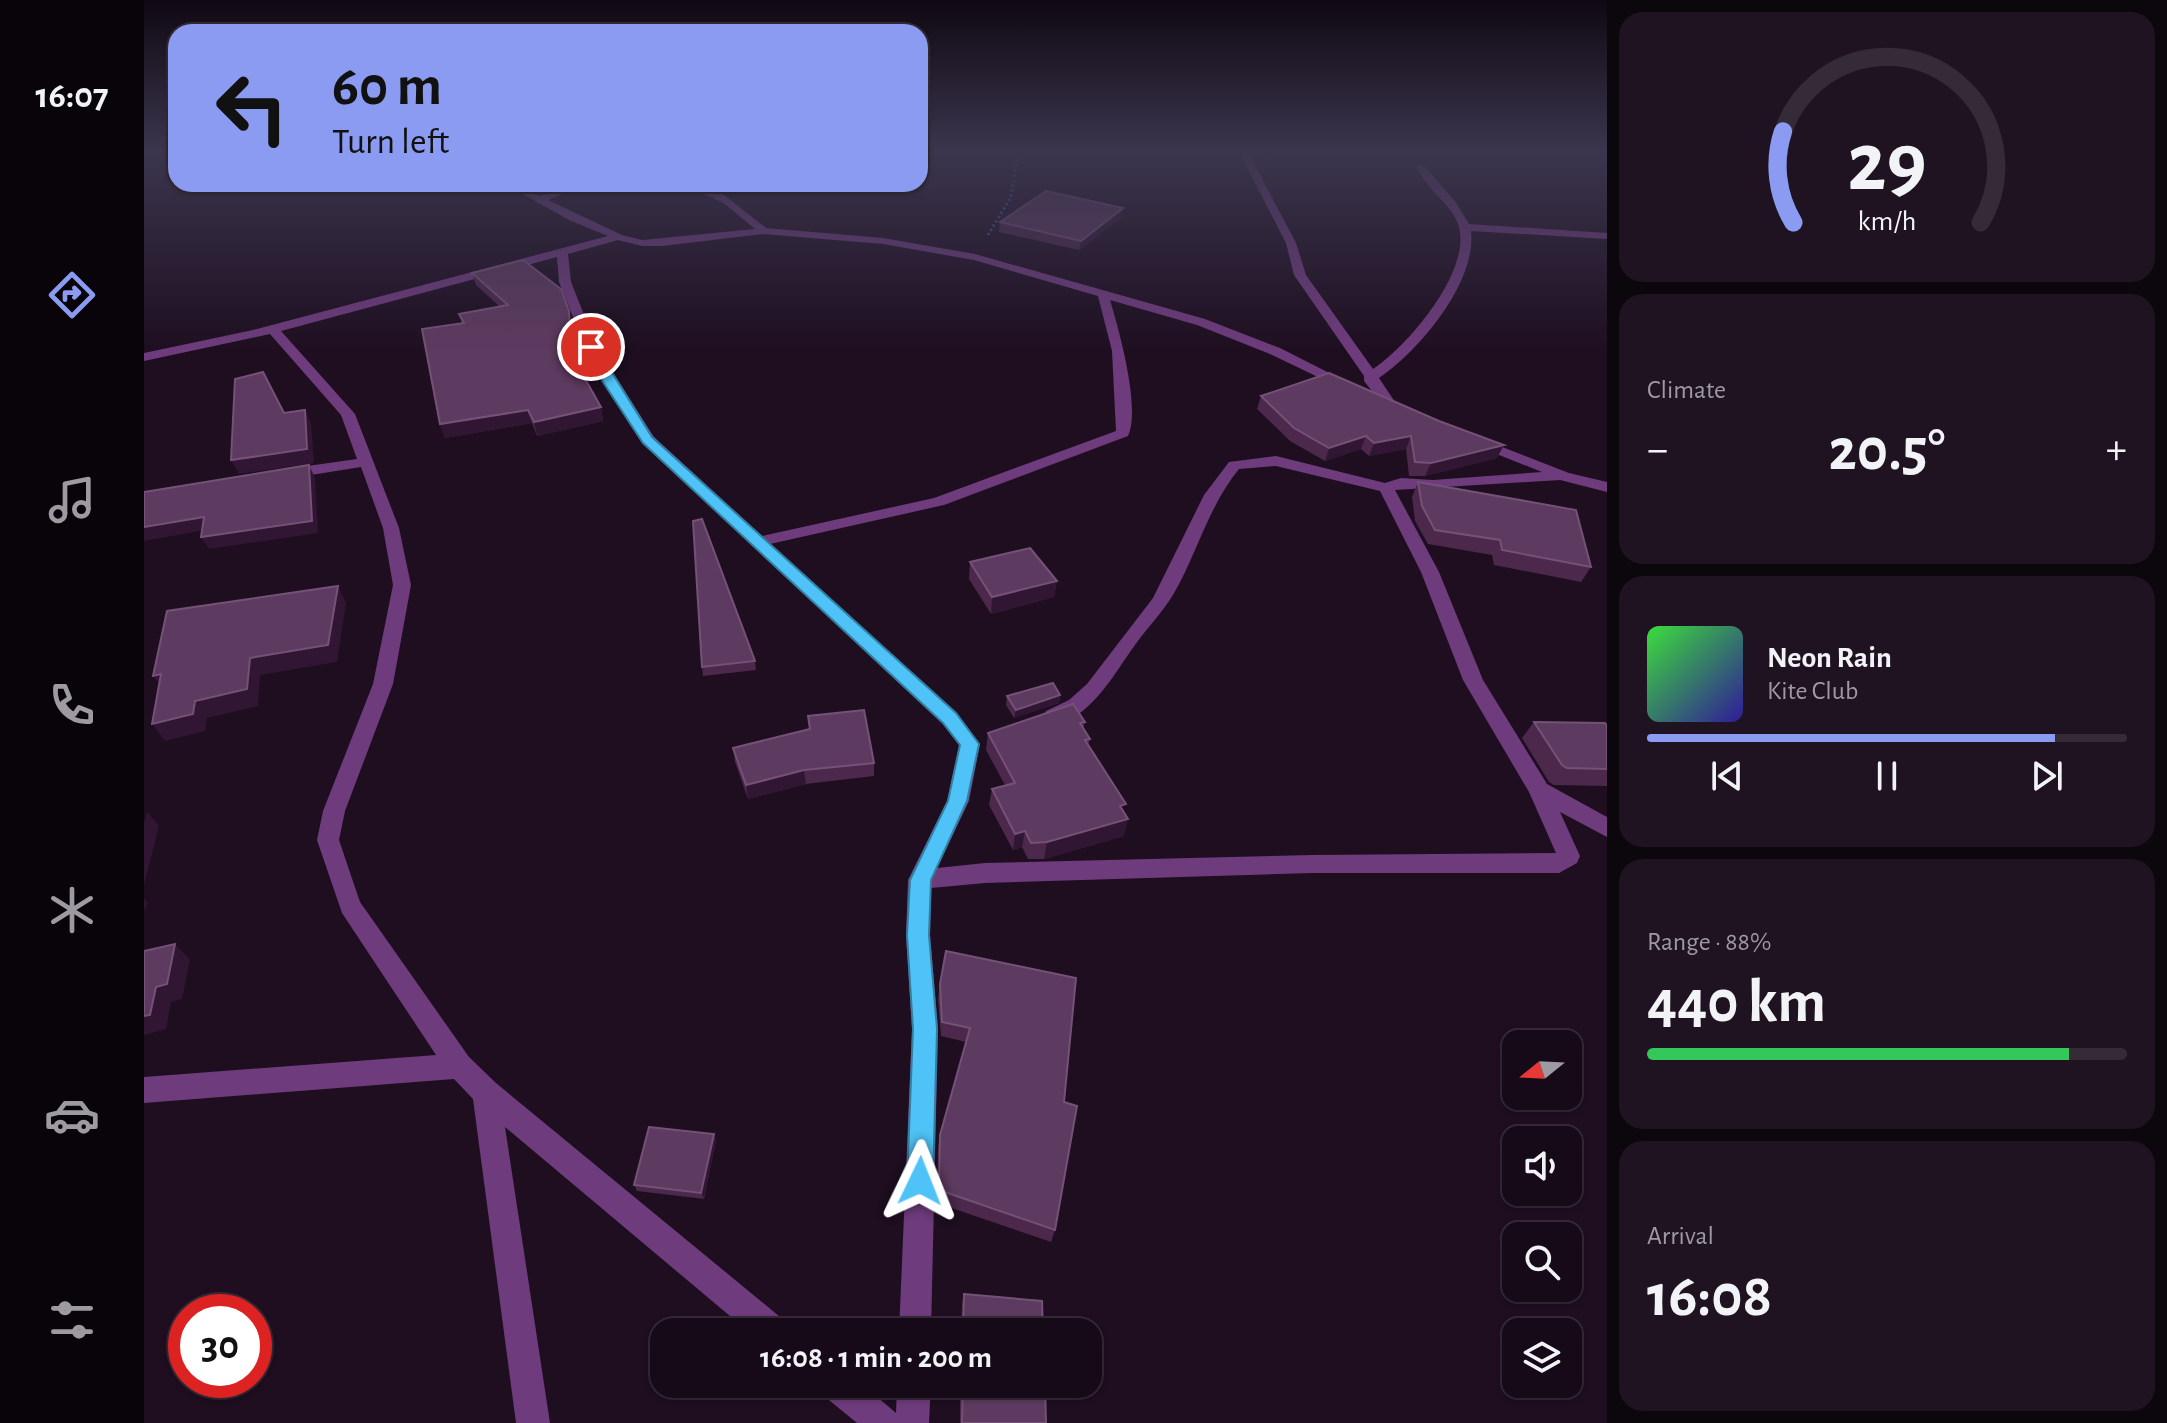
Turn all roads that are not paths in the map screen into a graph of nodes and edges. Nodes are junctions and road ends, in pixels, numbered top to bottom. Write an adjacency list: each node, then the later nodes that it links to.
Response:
1 (578, 218): 8 (street)
2 (751, 218): 6 (street)
3 (1278, 218): 13 (street)
4 (1459, 218): 5 (street)
5 (1465, 227): 7 (street); 13 (street)
6 (763, 231): 8 (street); 10 (street)
7 (1607, 236)
8 (618, 237): 9 (street)
9 (562, 252): 11 (street); 22 (street)
10 (1103, 294): 14 (street); 22 (street)
11 (273, 329): 12 (street); 17 (street)
12 (144, 357)
13 (1369, 378): 14 (street)
14 (1390, 405): 15 (street)
15 (1404, 411)
16 (1462, 435): 18 (street)
17 (366, 462): 19 (street); 27 (street)
18 (1564, 476): 20 (street); 21 (street)
19 (262, 478)
20 (1607, 487)
21 (1386, 488): 23 (street); 24 (street)
22 (760, 541): 26 (street)
23 (1036, 722)
24 (1539, 790): 25 (street); 26 (street)
25 (1607, 828)
26 (920, 880): 31 (street)
27 (459, 1066): 28 (street); 29 (street)
28 (144, 1090)
29 (486, 1093): 30 (street); 34 (street)
30 (757, 1318)
31 (915, 1318)
32 (853, 1398): 35 (street)
33 (913, 1398): 36 (street)
34 (533, 1423)
35 (883, 1423)
36 (912, 1423)

